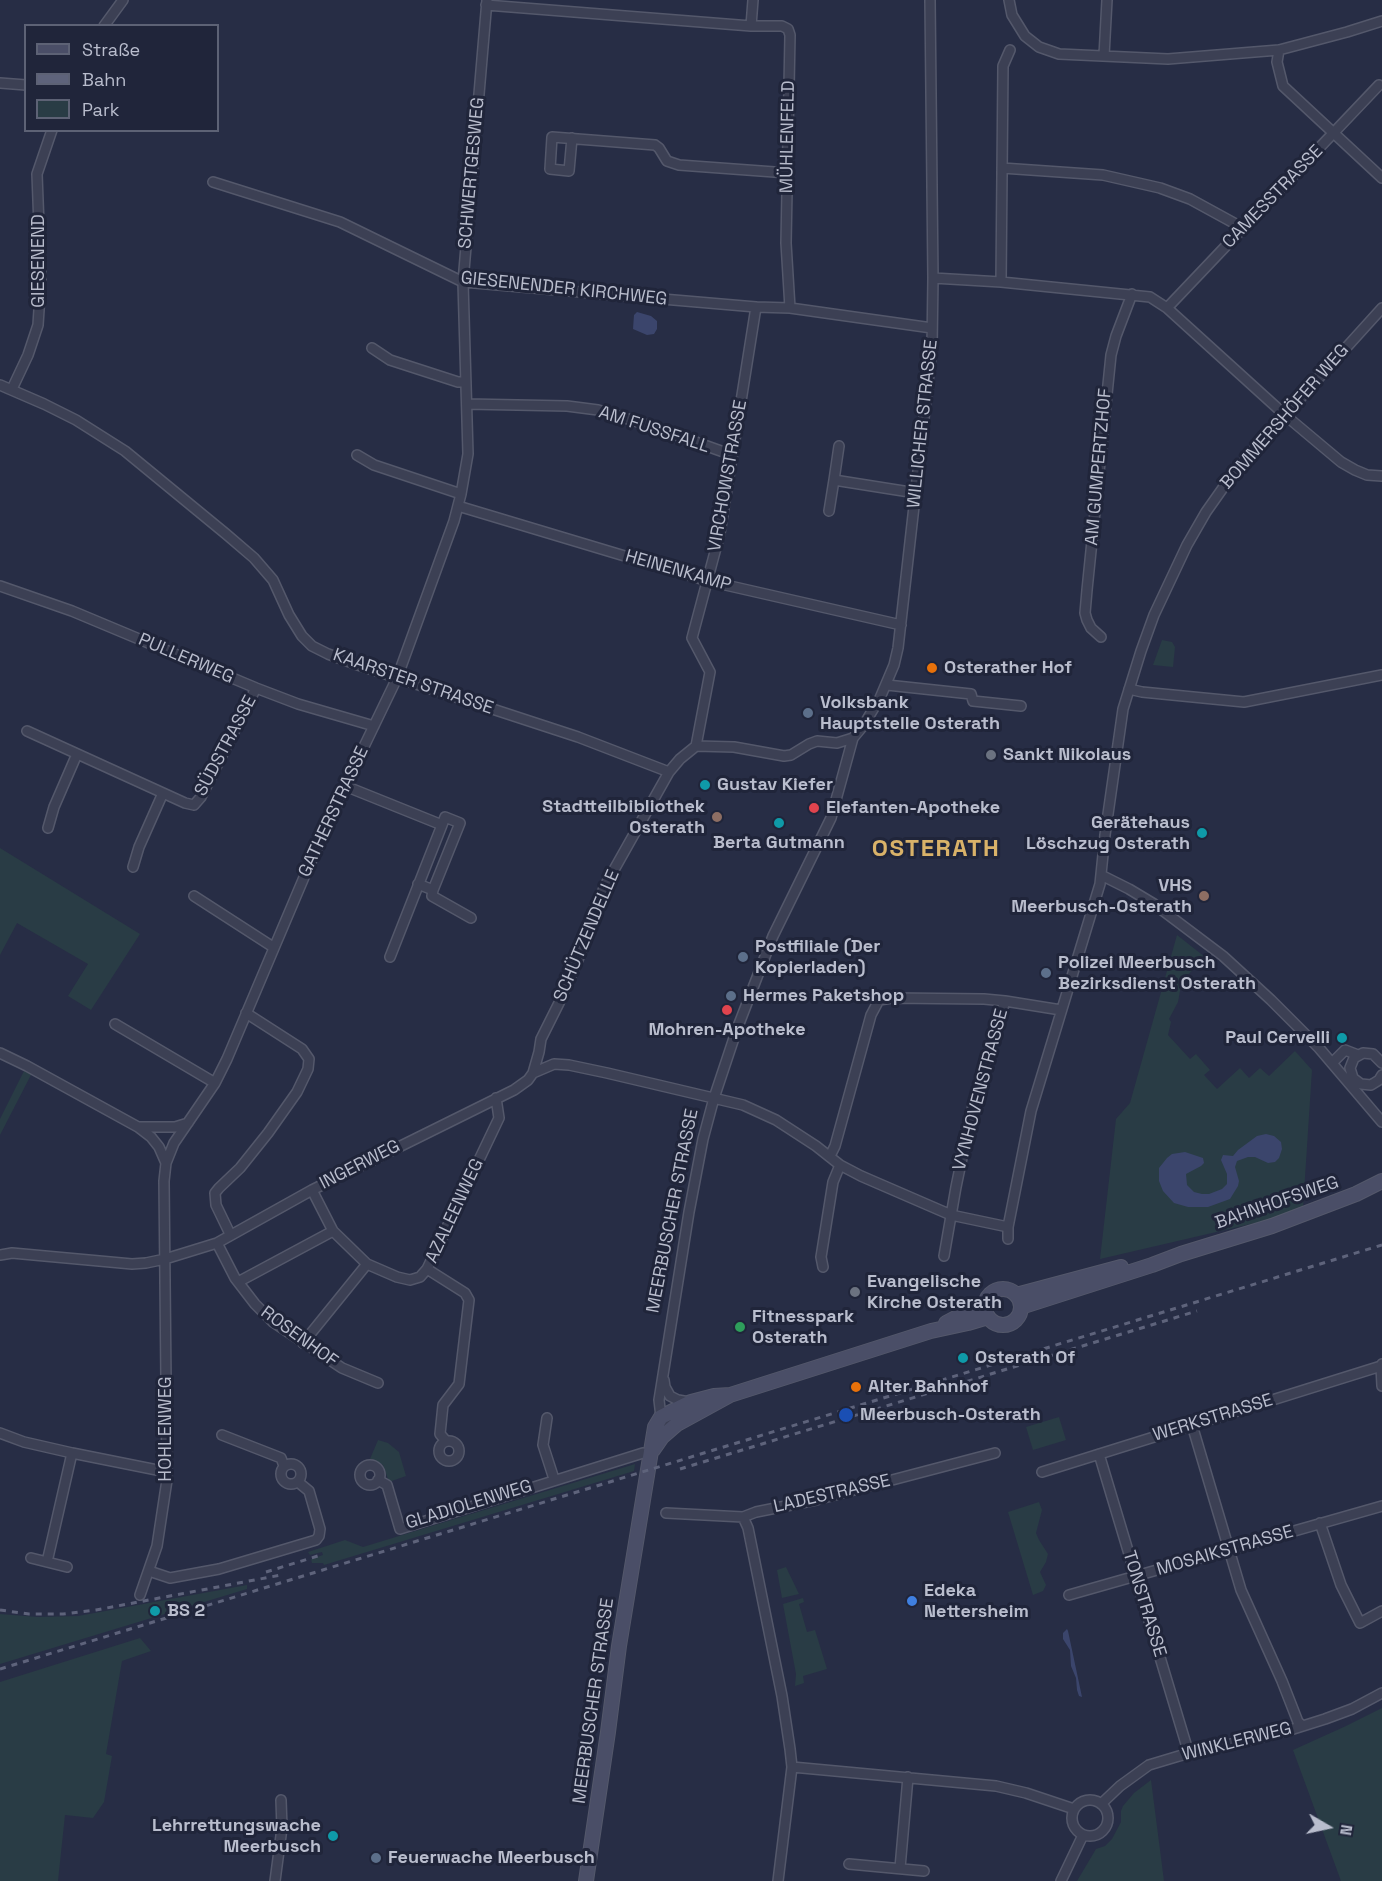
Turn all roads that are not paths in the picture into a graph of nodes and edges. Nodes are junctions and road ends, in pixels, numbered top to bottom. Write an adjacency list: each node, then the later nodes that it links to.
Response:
1 (123, 0): 8 (street)
2 (753, 0): 9 (street)
3 (930, 0): 24 (street, WILLICHER STRASSE)
4 (1009, 0): 12 (street)
5 (1107, 0): 12 (street)
6 (486, 3): 9 (street, MÜHLENFELD); 25 (street, SCHWERTGESWEG)
7 (1382, 21): 11 (street)
8 (105, 24)
9 (751, 26): 20 (street, MÜHLENFELD)
10 (1010, 50): 19 (street)
11 (1279, 50): 12 (street); 17 (street)
12 (1104, 56)
13 (0, 83): 14 (street)
14 (24, 85)
15 (1379, 86): 17 (street, CAMESSTRASSE)
16 (51, 132): 36 (street, GIESENEND)
17 (1333, 134): 21 (street); 23 (street, CAMESSTRASSE)
18 (572, 138): 20 (street)
19 (1002, 168): 23 (street); 26 (street)
20 (788, 173): 29 (street, MÜHLENFELD)
21 (1382, 177)
22 (213, 182): 25 (street, GIESENENDER KIRCHWEG)
23 (1243, 228): 30 (street, CAMESSTRASSE)
24 (933, 278): 26 (street); 32 (street, WILLICHER STRASSE)
25 (463, 282): 28 (street, GIESENENDER KIRCHWEG); 34 (street, SCHWERTGESWEG)
26 (1001, 282): 27 (street)
27 (1132, 294): 30 (street); 51 (street, AM GUMPERTZHOF)
28 (756, 307): 29 (street, GIESENENDER KIRCHWEG); 41 (street, VIRCHOWSTRASSE)
29 (790, 308): 32 (street, GIESENENDER KIRCHWEG)
30 (1167, 308): 38 (street)
31 (1382, 308): 38 (street, BOMMERSHÖFER WEG)
32 (932, 328): 44 (street, WILLICHER STRASSE)
33 (372, 348): 34 (street)
34 (466, 382): 37 (street, SCHWERTGESWEG)
35 (0, 385): 36 (street, KAARSTER STRASSE)
36 (12, 389): 53 (street, KAARSTER STRASSE)
37 (466, 404): 41 (street, AM FUSSFALL); 45 (street, SCHWERTGESWEG)
38 (1285, 415): 42 (street); 56 (street, BOMMERSHÖFER WEG)
39 (839, 446): 43 (street)
40 (357, 454): 45 (street)
41 (732, 455): 48 (street, VIRCHOWSTRASSE)
42 (1382, 476)
43 (834, 480): 44 (street); 47 (street)
44 (916, 493): 50 (street, WILLICHER STRASSE)
45 (460, 494): 46 (street, SCHWERTGESWEG)
46 (458, 506): 48 (street, HEINENKAMP); 53 (street, SCHWERTGESWEG)
47 (829, 512)
48 (708, 581): 50 (street, HEINENKAMP); 61 (street, VIRCHOWSTRASSE)
49 (0, 586): 55 (street, PULLERWEG)
50 (901, 625): 54 (street, WILLICHER STRASSE)
51 (1101, 638)
52 (1382, 675): 56 (street)
53 (397, 678): 58 (street, GATHERSTRASSE); 63 (street, KAARSTER STRASSE)
54 (887, 685): 57 (street); 60 (street, WILLICHER STRASSE)
55 (256, 688): 58 (street, PULLERWEG); 65 (street, SÜDSTRASSE)
56 (1129, 689): 70 (street, BOMMERSHÖFER WEG)
57 (1021, 706)
58 (374, 726): 64 (street, GATHERSTRASSE)
59 (27, 731): 62 (street, SÜDSTRASSE)
60 (853, 738): 61 (street); 68 (street, WILLICHER STRASSE)
61 (696, 746): 63 (street, SCHÜTZENDELLE)
62 (77, 754): 65 (street, SÜDSTRASSE); 67 (street)
63 (669, 772): 85 (street, SCHÜTZENDELLE)
64 (345, 786): 66 (street); 75 (street, GATHERSTRASSE)
65 (163, 793): 69 (street)
66 (442, 825): 71 (street); 72 (street)
67 (48, 828)
68 (826, 831): 89 (street, MEERBUSCHER STRASSE)
69 (133, 867)
70 (1101, 875): 78 (street, BOMMERSHÖFER WEG); 83 (street)
71 (418, 885): 72 (street); 76 (street)
72 (433, 890): 74 (street)
73 (194, 896): 75 (street)
74 (471, 918)
75 (273, 947): 79 (street, GATHERSTRASSE)
76 (390, 957)
77 (1005, 1000): 78 (street); 93 (street); 100 (street, VYNHOVENSTRASSE)
78 (1061, 1010): 101 (street, BOMMERSHÖFER WEG)
79 (246, 1013): 87 (street, GATHERSTRASSE); 103 (street)
80 (115, 1024): 87 (street)
81 (0, 1053): 92 (street)
82 (1358, 1055): 83 (street); 84 (street); 86 (street)
83 (1332, 1063): 90 (street)
84 (1382, 1063)
85 (533, 1073): 88 (street, INGERWEG); 89 (street, INGERWEG)
86 (1382, 1075)
87 (215, 1083): 91 (street, GATHERSTRASSE)
88 (496, 1098): 98 (street, INGERWEG); 111 (street, AZALEENWEG)
89 (714, 1098): 93 (street, INGERWEG); 117 (street, MEERBUSCHER STRASSE)
90 (1382, 1122)
91 (188, 1123): 92 (street); 94 (street, GATHERSTRASSE)
92 (138, 1127): 94 (street)
93 (830, 1156): 95 (street, INGERWEG)
94 (166, 1163): 108 (street, GATHERSTRASSE)
95 (840, 1165): 100 (street, INGERWEG); 110 (street)
96 (1382, 1180): 99 (main road, BAHNHOFSWEG)
97 (1382, 1187): 99 (main road)
98 (312, 1190): 102 (street); 103 (street, INGERWEG)
99 (1356, 1194): 113 (main road, BAHNHOFSWEG)
100 (951, 1215): 101 (street, INGERWEG); 107 (street, VYNHOVENSTRASSE)
101 (1008, 1227): 104 (street, BOMMERSHÖFER WEG)
102 (333, 1231): 109 (street); 112 (street)
103 (230, 1234): 105 (street, INGERWEG)
104 (1008, 1239)
105 (217, 1243): 108 (street, INGERWEG); 112 (street, ROSENHOF)
106 (0, 1255): 108 (street, INGERWEG)
107 (944, 1256)
108 (165, 1259): 134 (street, HOHLENWEG)
109 (367, 1264): 111 (street); 115 (street)
110 (823, 1267)
111 (427, 1269): 128 (street, AZALEENWEG)
112 (238, 1282): 115 (street, ROSENHOF)
113 (1018, 1301): 114 (main road); 114 (main road)
114 (987, 1312): 120 (main road)
115 (303, 1343): 118 (street, ROSENHOF)
116 (1381, 1365): 119 (street); 125 (street, WERKSTRASSE)
117 (663, 1369): 121 (street, MEERBUSCHER STRASSE); 123 (street, MEERBUSCHER STRASSE)
118 (378, 1383)
119 (1382, 1386)
120 (729, 1395): 121 (main road); 124 (main road)
121 (691, 1402): 123 (main road)
122 (547, 1418): 136 (street, GLADIOLENWEG)
123 (661, 1418): 124 (street); 132 (main road, MEERBUSCHER STRASSE)
124 (676, 1424): 132 (main road, MEERBUSCHER STRASSE)
125 (1192, 1425): 131 (street, WERKSTRASSE); 143 (street)
126 (0, 1433): 129 (street)
127 (222, 1435): 133 (street)
128 (446, 1441)
129 (72, 1453): 134 (street); 145 (street)
130 (995, 1453): 141 (street, LADESTRASSE)
131 (1099, 1454): 135 (street, WERKSTRASSE); 148 (street, TONSTRASSE)
132 (650, 1455): 136 (street, GLADIOLENWEG); 165 (main road, MEERBUSCHER STRASSE)
133 (284, 1466): 138 (street); 138 (street)
134 (167, 1472): 147 (street, HOHLENWEG)
135 (1042, 1472)
136 (554, 1479): 137 (street, GLADIOLENWEG)
137 (378, 1480)
138 (298, 1482): 147 (street)
139 (1382, 1506): 142 (street, MOSAIKSTRASSE)
140 (666, 1513): 141 (street, LADESTRASSE)
141 (743, 1517): 155 (street)
142 (1320, 1523): 143 (street, MOSAIKSTRASSE); 151 (street)
143 (1229, 1550): 148 (street, MOSAIKSTRASSE); 153 (street)
144 (31, 1558): 145 (street)
145 (47, 1562): 146 (street)
146 (67, 1567)
147 (149, 1570): 149 (street, HOHLENWEG)
148 (1136, 1577): 150 (street, MOSAIKSTRASSE); 154 (street, TONSTRASSE)
149 (140, 1595)
150 (1069, 1595)
151 (1382, 1611)
152 (1382, 1693): 153 (street, WINKLERWEG)
153 (1303, 1726): 154 (street, WINKLERWEG)
154 (1189, 1754): 158 (street, WINKLERWEG)
155 (792, 1767): 156 (street); 166 (street)
156 (908, 1777): 159 (street); 162 (street)
157 (281, 1800): 164 (street)
158 (1101, 1804): 159 (street); 160 (street)
159 (1074, 1809): 160 (street)
160 (1083, 1835): 167 (street)
161 (849, 1864): 162 (street)
162 (900, 1868): 163 (street)
163 (924, 1871)
164 (274, 1881)
165 (586, 1881)
166 (778, 1881)
167 (1061, 1881)

